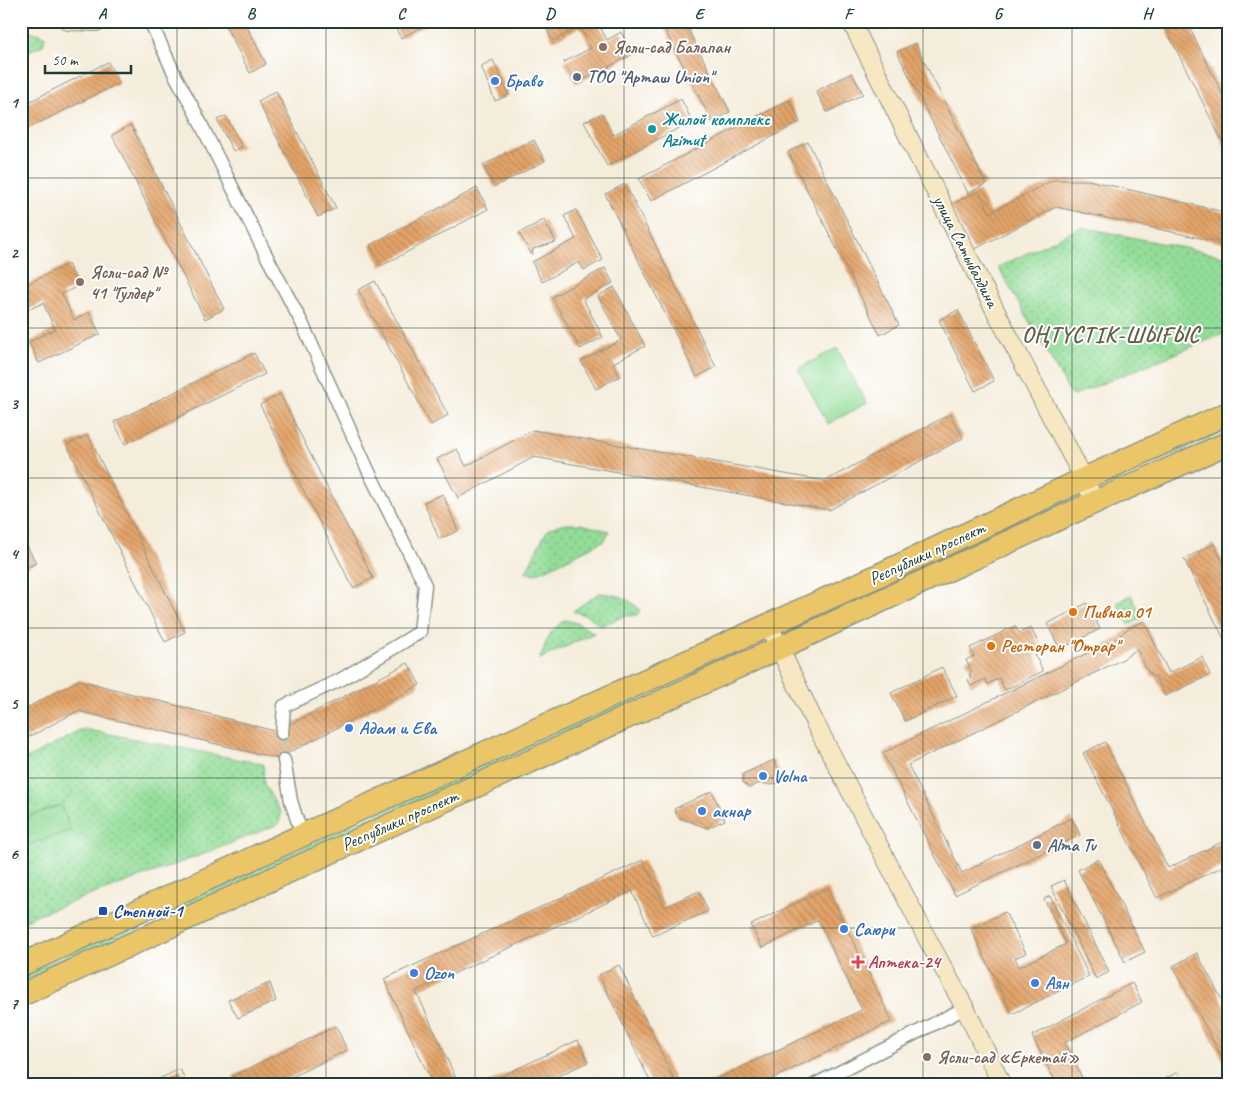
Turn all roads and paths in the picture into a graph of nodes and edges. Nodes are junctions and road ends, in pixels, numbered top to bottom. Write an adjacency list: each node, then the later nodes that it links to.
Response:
1 (68, 21): 2 (street)
2 (98, 21)
3 (150, 21): 11 (street)
4 (851, 21): 7 (street, улица Сатыбалдина)
5 (1228, 413): 7 (highway, Республики проспект)
6 (1228, 443): 8 (highway, Республики проспект)
7 (1084, 479): 8 (street); 9 (highway, Республики проспект)
8 (1095, 502): 10 (highway, Республики проспект)
9 (768, 624): 10 (street); 13 (highway, Республики проспект)
10 (779, 648): 15 (highway, Республики проспект); 16 (street)
11 (282, 733)
12 (284, 760): 13 (street)
13 (302, 835): 14 (highway, Республики проспект)
14 (21, 965)
15 (21, 995)
16 (965, 1008): 17 (street); 18 (street)
17 (814, 1085)
18 (1002, 1085)

